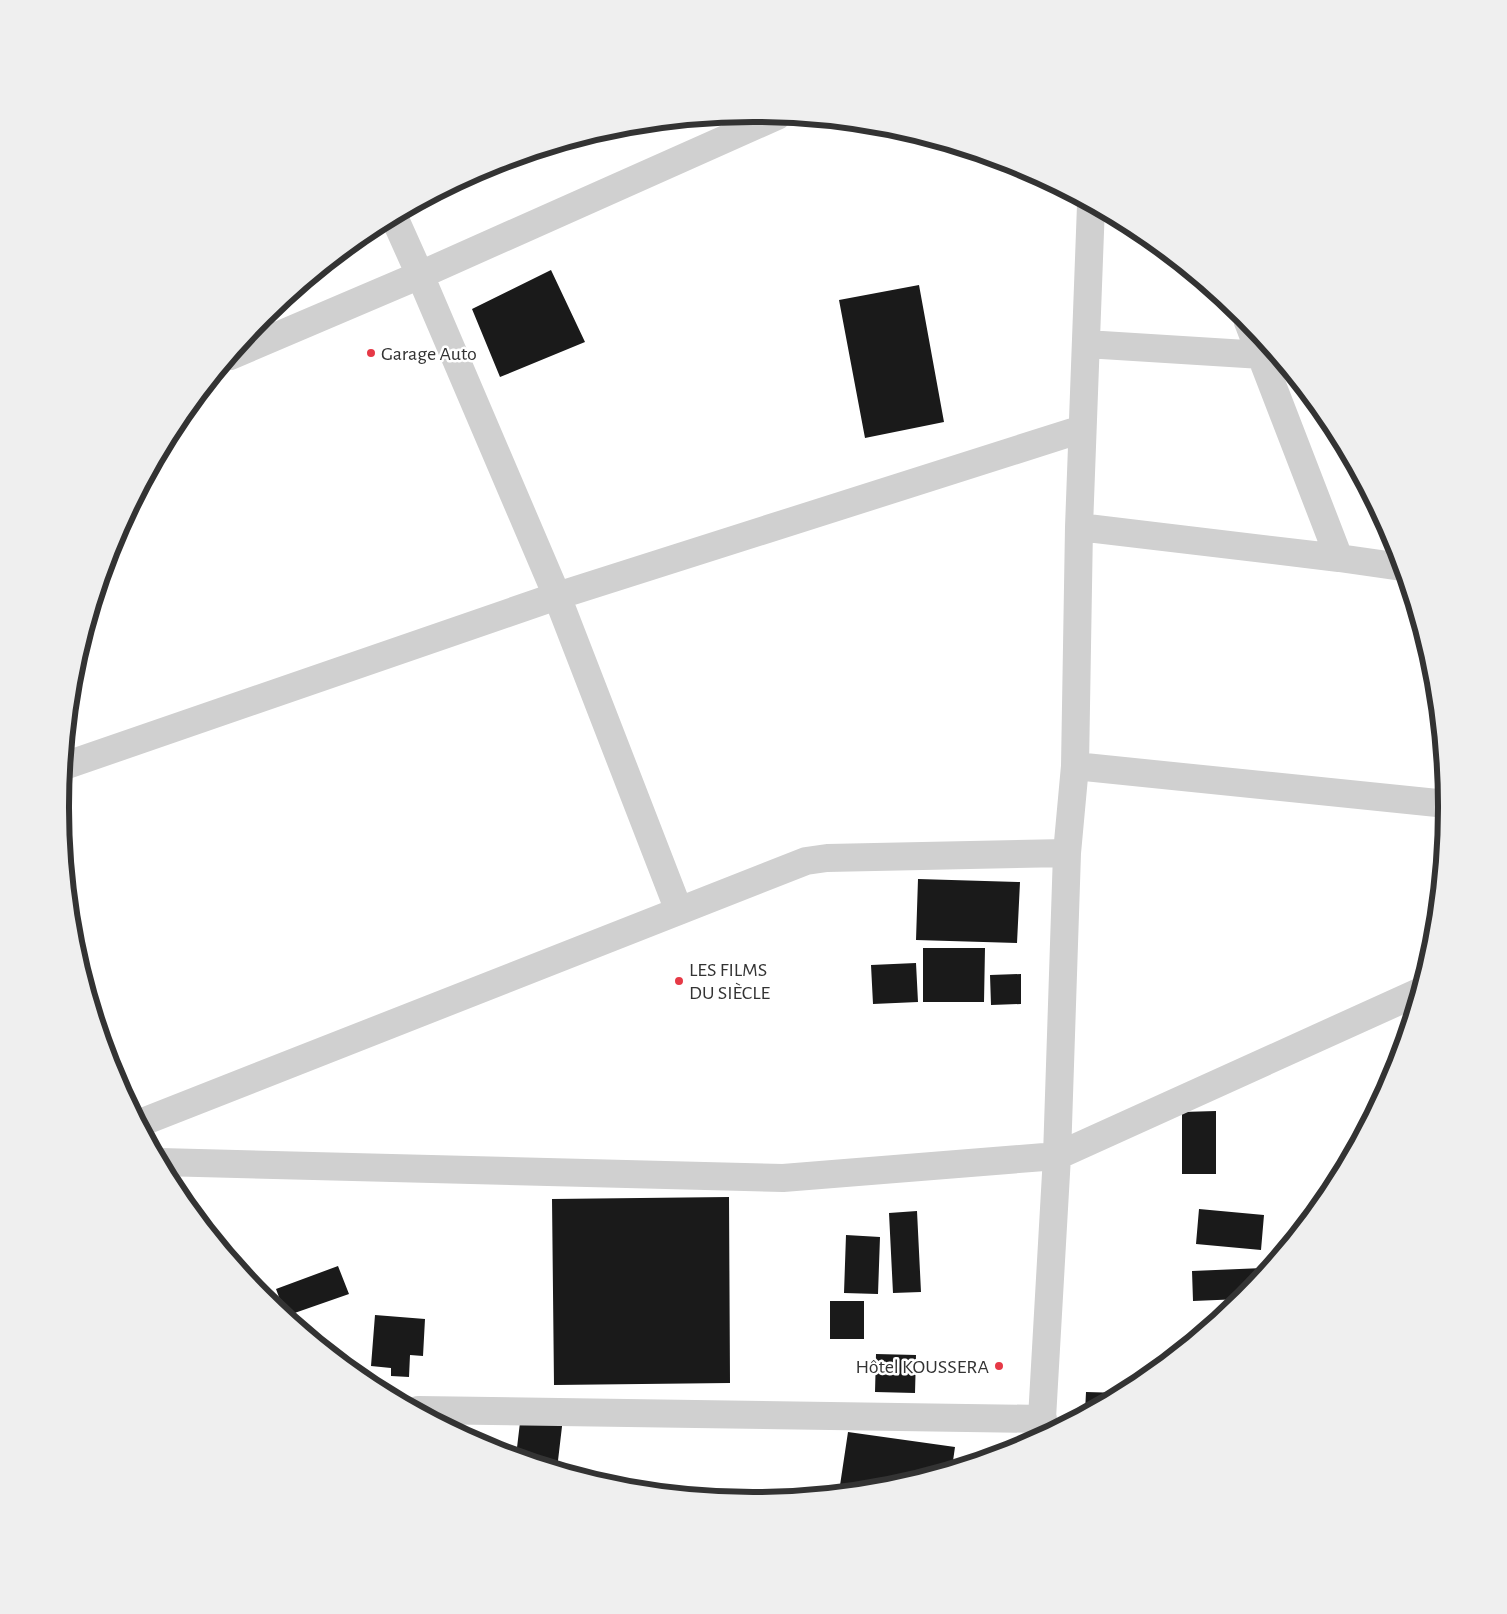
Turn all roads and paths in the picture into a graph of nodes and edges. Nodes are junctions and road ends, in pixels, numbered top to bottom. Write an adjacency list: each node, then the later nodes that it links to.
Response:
1 (763, 122): 4 (street)
2 (1091, 211): 5 (street)
3 (397, 223): 4 (street)
4 (420, 275): 7 (street); 13 (street)
5 (1086, 344): 8 (street); 9 (street)
6 (1258, 344): 8 (street)
7 (245, 350)
8 (1262, 355): 11 (street)
9 (1082, 429): 10 (street); 13 (street)
10 (1079, 527): 11 (street); 15 (street)
11 (1339, 558): 12 (street)
12 (1394, 566)
13 (556, 596): 14 (street); 18 (street)
14 (70, 764)
15 (1076, 766): 16 (street); 17 (street)
16 (1438, 803)
17 (1067, 853): 18 (street); 21 (street)
18 (679, 911): 20 (street)
19 (1412, 995): 21 (street)
20 (145, 1121)
21 (1057, 1156): 22 (street); 24 (street)
22 (168, 1162)
23 (431, 1410): 24 (street)
24 (1042, 1427)

